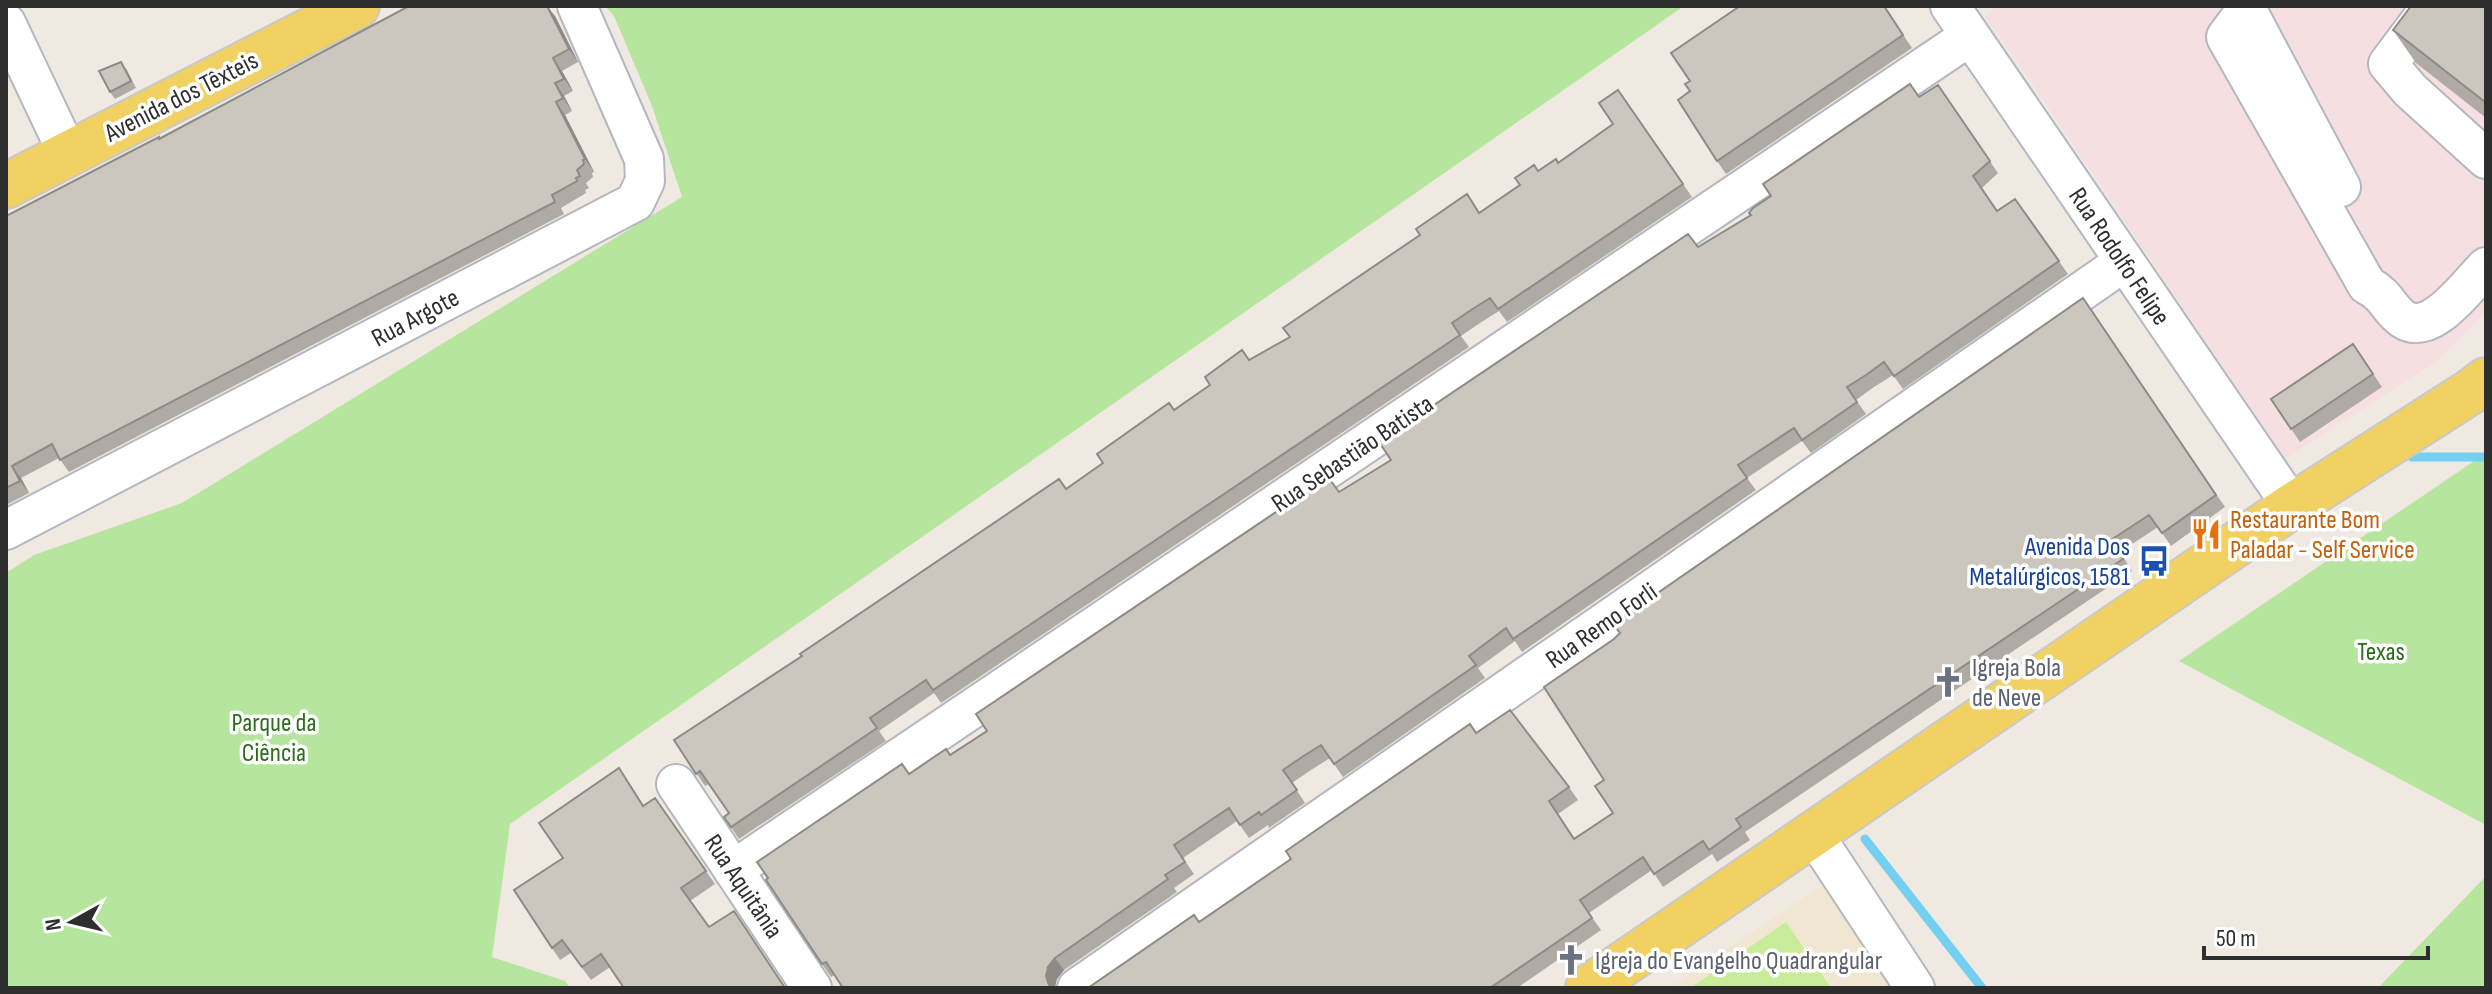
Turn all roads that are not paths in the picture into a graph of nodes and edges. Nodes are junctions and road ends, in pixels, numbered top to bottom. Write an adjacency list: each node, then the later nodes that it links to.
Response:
1 (357, 6): 7 (main road, Avenida dos Têxteis)
2 (577, 6): 14 (street, Rua Argote)
3 (2428, 6): 8 (street)
4 (2248, 8): 11 (street)
5 (1960, 21): 10 (street, Rua Rodolfo Felipe); 17 (street, Rua Sebastião Batista)
6 (6, 23): 7 (street)
7 (68, 154): 9 (main road, Avenida dos Têxteis)
8 (2486, 159)
9 (6, 186)
10 (2124, 262): 13 (street, Rua Rodolfo Felipe); 19 (street, Rua Remo Forli)
11 (2486, 267)
12 (2486, 380): 13 (main road)
13 (2292, 506): 16 (main road)
14 (6, 530)
15 (676, 784): 17 (street, Rua Aquitânia)
16 (1813, 833): 20 (main road); 21 (street)
17 (733, 870): 18 (street, Rua Aquitânia)
18 (812, 988)
19 (1077, 988)
20 (1588, 988)
21 (1915, 988)

